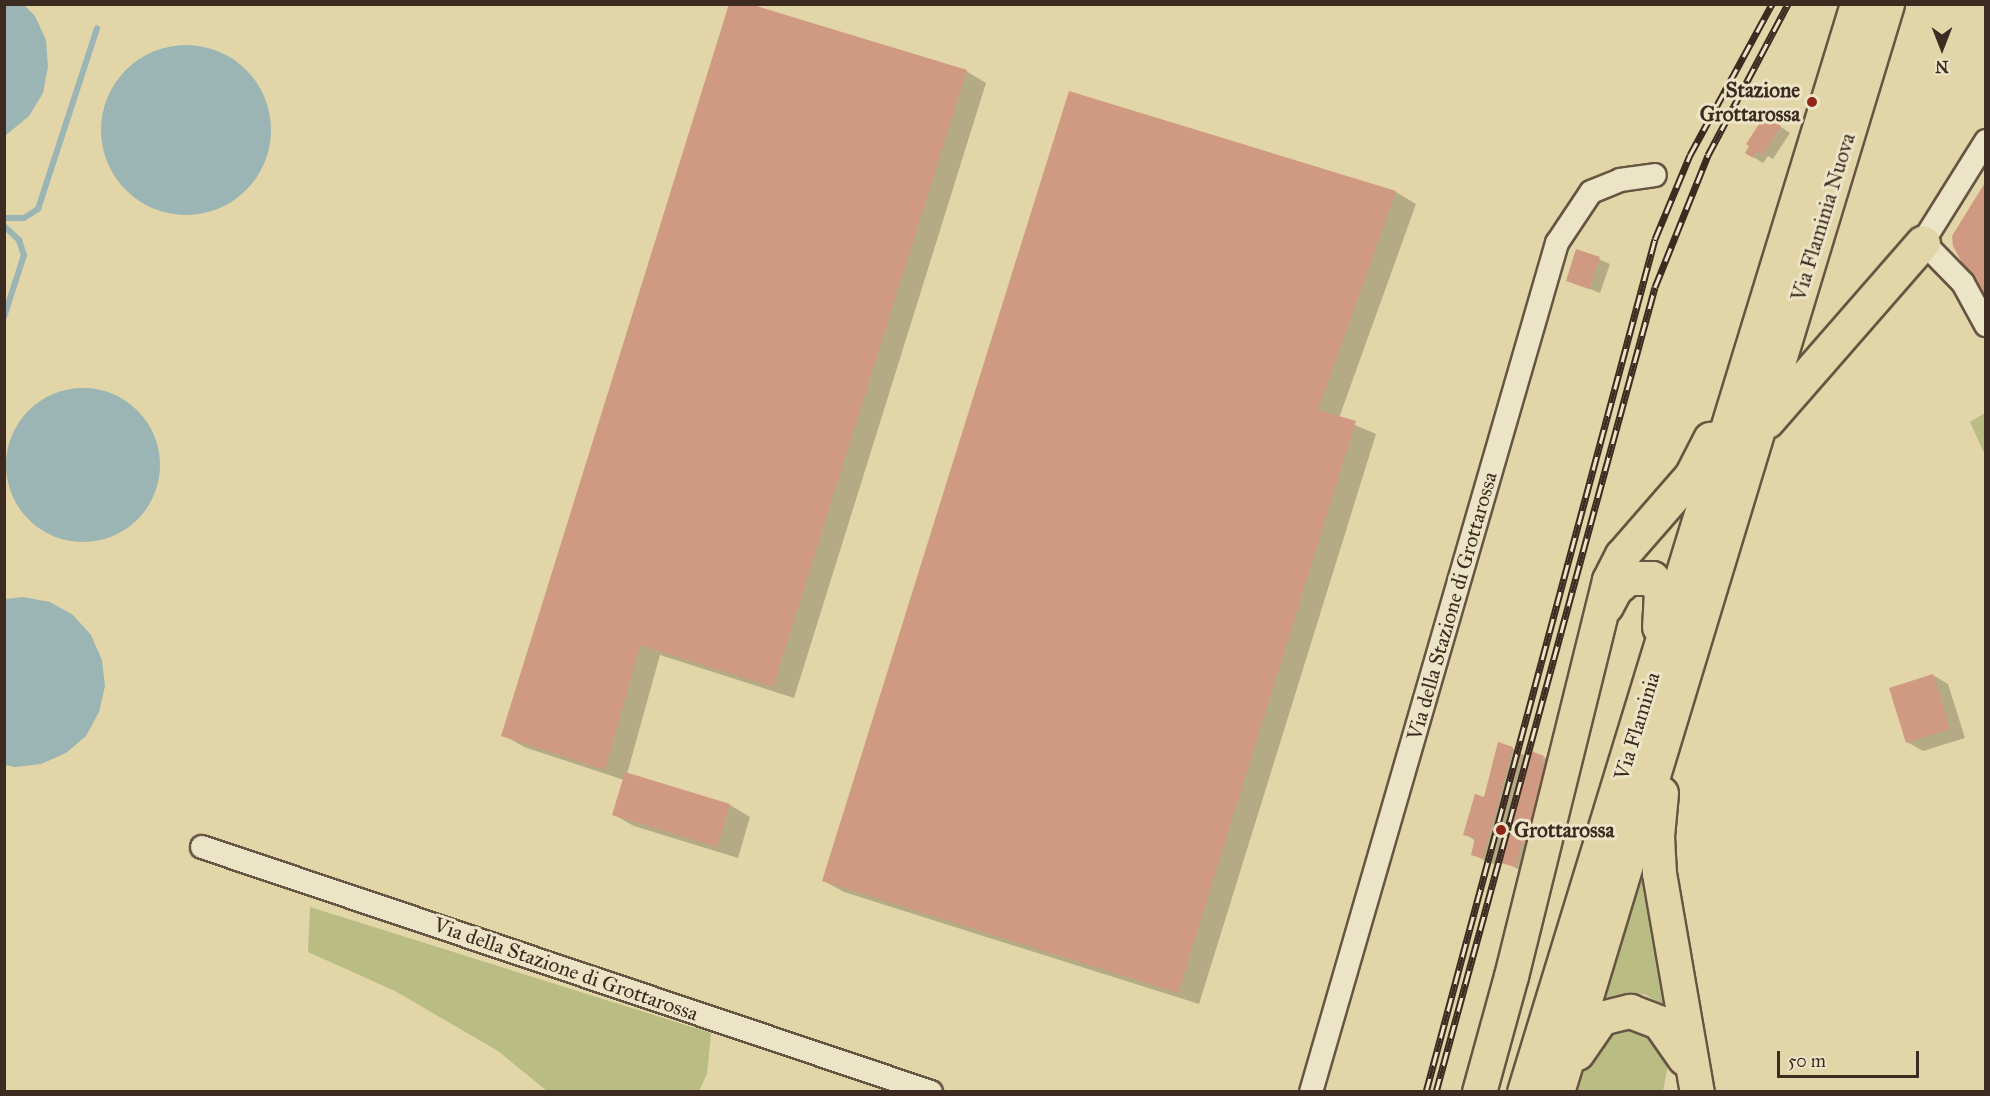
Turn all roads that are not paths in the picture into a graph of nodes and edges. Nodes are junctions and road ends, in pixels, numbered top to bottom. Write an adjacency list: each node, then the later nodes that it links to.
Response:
1 (1857, 4): 7 (highway, Via Flaminia Nuova)
2 (1887, 4): 8 (highway, Via Flaminia Nuova)
3 (1986, 141): 5 (street)
4 (1655, 175): 17 (street, Via della Stazione di Grottarossa)
5 (1923, 242): 6 (street); 8 (highway)
6 (1986, 325)
7 (1750, 360): 9 (highway); 10 (highway, Via Flaminia)
8 (1760, 429): 11 (highway, Via Flaminia)
9 (1601, 615): 10 (highway); 14 (highway)
10 (1657, 661): 18 (highway, Via Flaminia)
11 (1679, 685): 13 (highway); 15 (highway, Via Flaminia)
12 (202, 847): 16 (street, Via della Stazione di Grottarossa)
13 (1691, 1086): 15 (highway)
14 (1480, 1088)
15 (1557, 1090)
16 (931, 1092)
17 (1311, 1092)
18 (1524, 1092)

